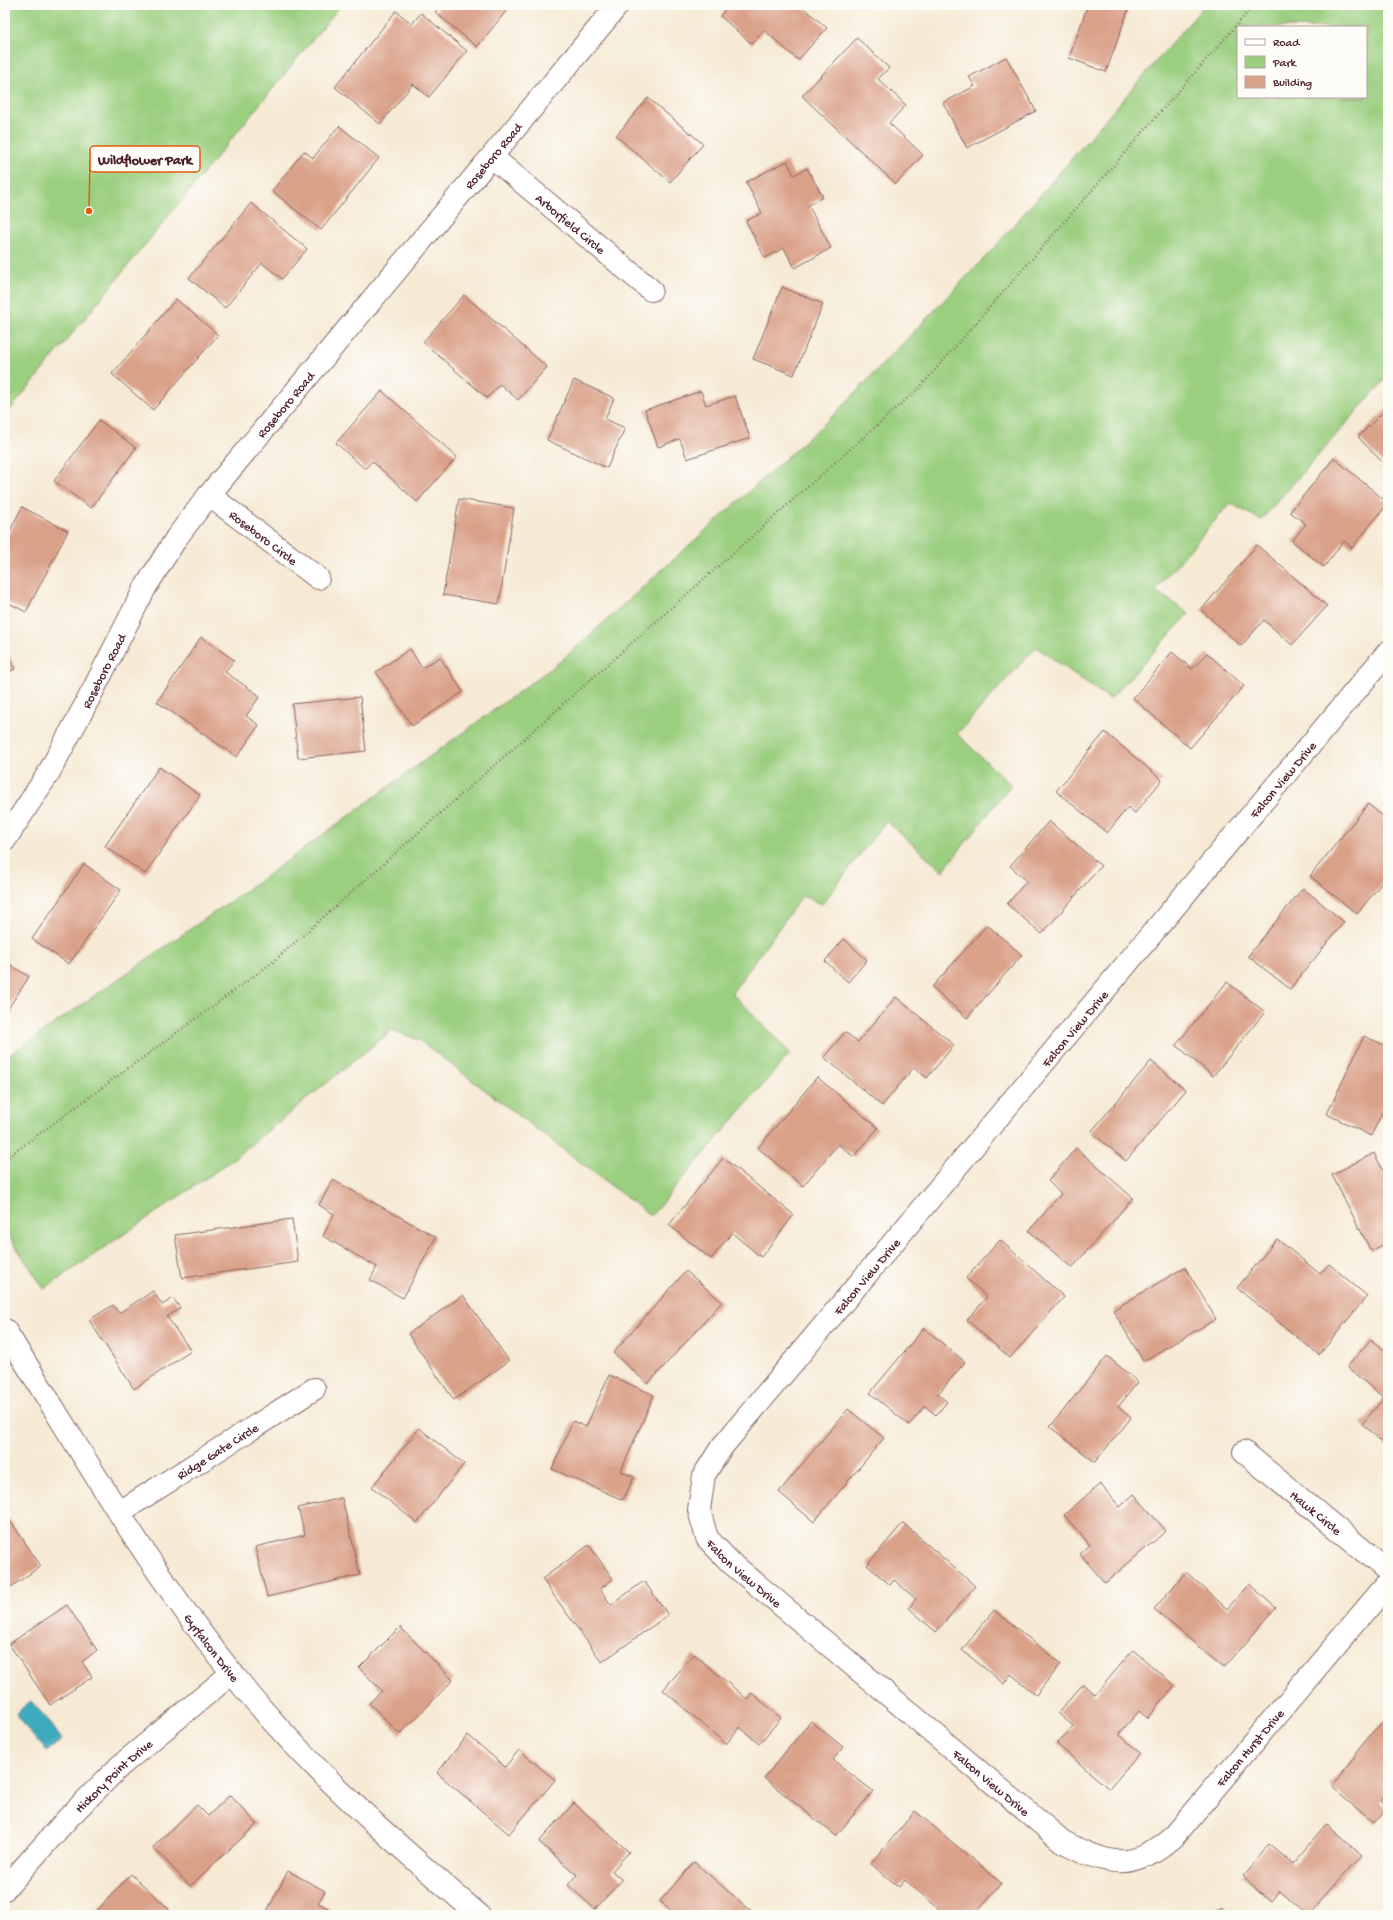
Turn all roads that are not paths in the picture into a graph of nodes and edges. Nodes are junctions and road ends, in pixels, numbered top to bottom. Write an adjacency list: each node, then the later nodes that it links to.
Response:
1 (618, 5): 2 (street, Roseboro Road)
2 (492, 157): 3 (street, Arborfield Circle); 4 (street, Roseboro Road)
3 (651, 290)
4 (209, 495): 5 (street, Roseboro Circle); 7 (street, Roseboro Road)
5 (318, 578)
6 (1388, 652): 15 (street, Falcon View Drive)
7 (5, 840)
8 (5, 1330): 11 (street, Gyrfalcon Drive)
9 (314, 1389): 11 (street, Ridge Gate Circle)
10 (1244, 1452): 12 (street, Hawk Circle)
11 (120, 1512): 14 (street, Gyrfalcon Drive)
12 (1388, 1571)
13 (1388, 1583): 15 (street, Falcon Hurst Drive)
14 (232, 1673): 16 (street, Hickory Point Drive); 17 (street, Gyrfalcon Drive)
15 (1084, 1853)
16 (5, 1889)
17 (478, 1915)

